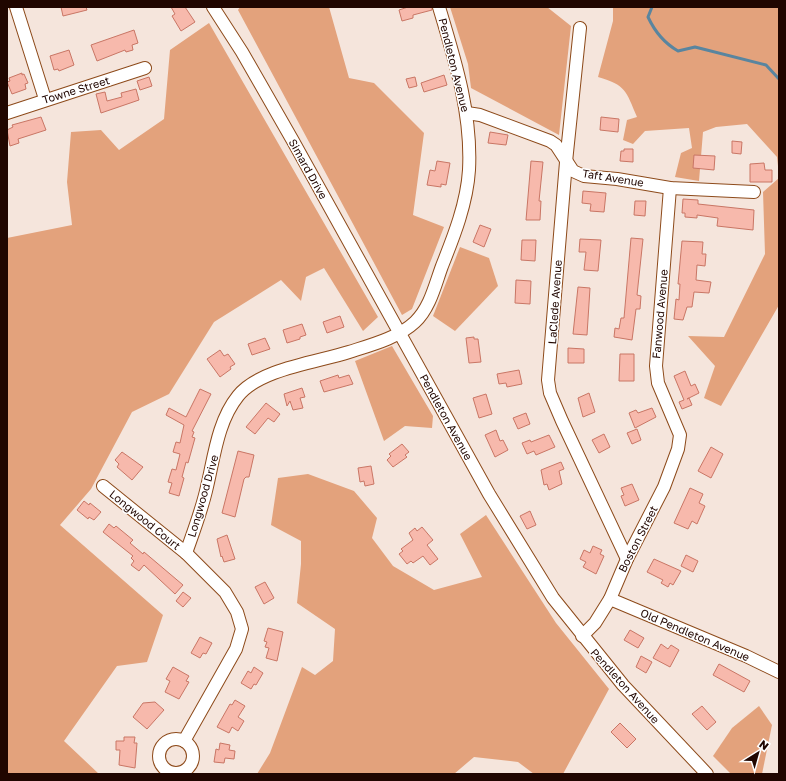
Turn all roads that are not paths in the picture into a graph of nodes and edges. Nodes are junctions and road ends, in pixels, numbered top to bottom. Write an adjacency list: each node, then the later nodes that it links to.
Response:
1 (16, 7): 6 (street)
2 (213, 7): 12 (street, Simard Drive)
3 (438, 7): 8 (street, Pendleton Avenue)
4 (580, 28): 9 (street, LaClede Avenue)
5 (146, 68): 6 (street, Towne Street)
6 (45, 99): 7 (street, Towne Street)
7 (7, 113)
8 (467, 113): 9 (street, Taft Avenue); 12 (street, Pendleton Avenue)
9 (566, 162): 10 (street, Taft Avenue); 16 (street, LaClede Avenue)
10 (670, 188): 11 (street, Taft Avenue); 13 (street, Fanwood Avenue)
11 (754, 192)
12 (400, 334): 15 (street, Longwood Drive); 18 (street, Pendleton Avenue)
13 (680, 435): 16 (street, Boston Street)
14 (103, 486): 15 (street, Longwood Court)
15 (186, 553): 20 (street)
16 (627, 559): 17 (street, Boston Street)
17 (610, 598): 18 (street, Boston Street); 19 (street, Old Pendleton Avenue)
18 (582, 636): 22 (street, Pendleton Avenue)
19 (779, 672)
20 (184, 741): 21 (street); 21 (street)
21 (163, 771)
22 (707, 774)

